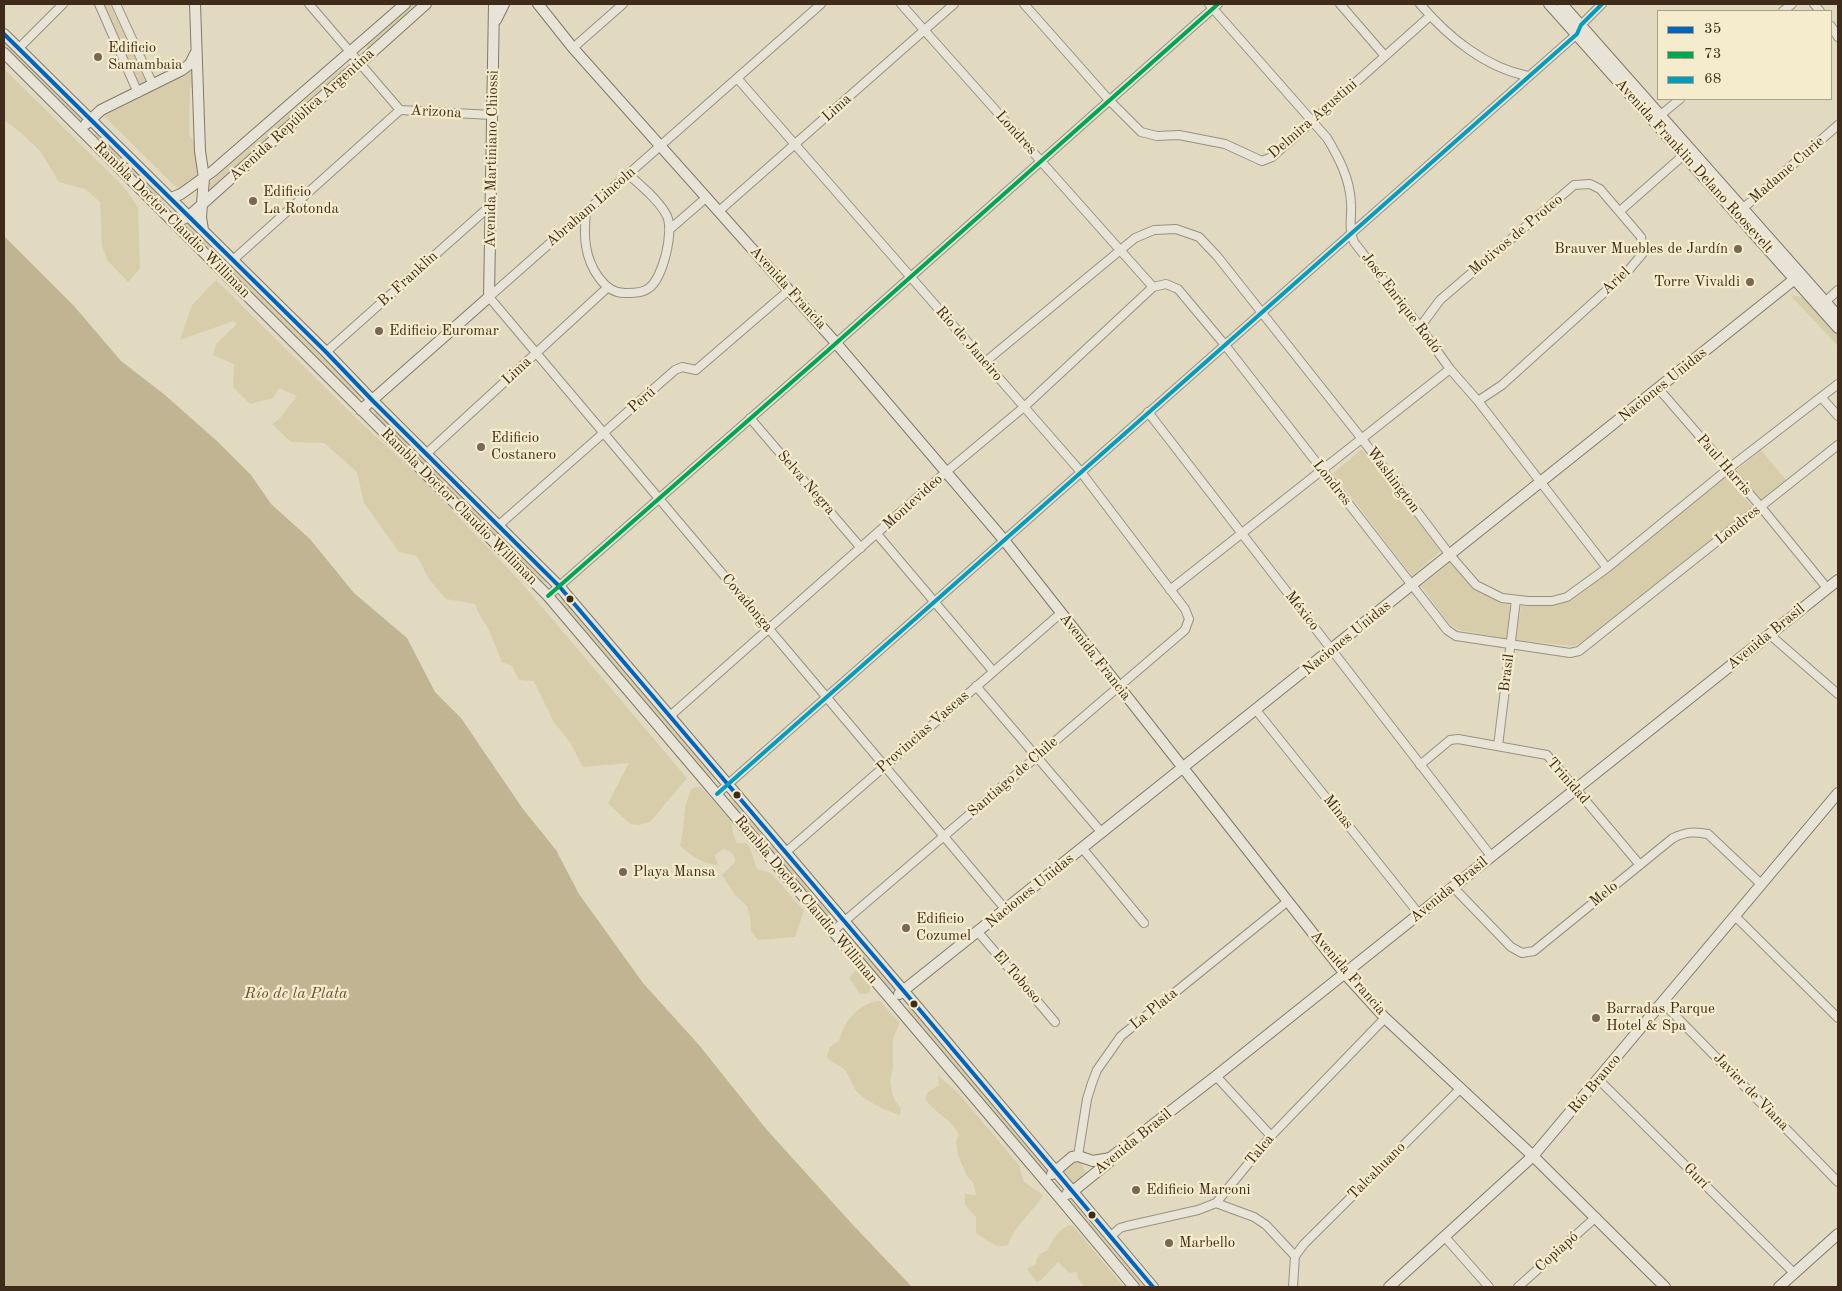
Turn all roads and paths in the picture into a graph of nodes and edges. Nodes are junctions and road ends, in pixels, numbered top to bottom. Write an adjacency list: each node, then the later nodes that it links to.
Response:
1 (63, 4): 28 (street)
2 (99, 4): 38 (street)
3 (116, 4): 37 (street)
4 (194, 4): 32 (street)
5 (309, 4): 30 (street, Arizona)
6 (405, 4): 30 (street, Avenida República Argentina)
7 (426, 4): 34 (street, Avenida República Argentina)
8 (494, 4): 24 (street, Avenida Martiniano Chiossi)
9 (504, 4): 24 (street, Avenida Martiniano Chiossi)
10 (532, 4): 22 (street, Avenida Francia)
11 (623, 4): 29 (street)
12 (821, 4): 36 (street, Abraham Lincoln)
13 (901, 4): 25 (street, Londres)
14 (954, 4): 25 (street, Lima)
15 (1024, 4): 39 (street, Delmira Agustini)
16 (1340, 4): 33 (street)
17 (1420, 4): 23 (street)
18 (1549, 4): 26 (street, Avenida Franklin Delano Roosevelt)
19 (1562, 4): 26 (street, Avenida Franklin Delano Roosevelt)
20 (1602, 4): 26 (street)
21 (1213, 5): 39 (street); 45 (street)
22 (540, 7): 29 (street, Avenida Francia)
23 (1430, 16): 33 (street, Delmira Agustini); 35 (street)
24 (495, 21): 42 (street, Avenida Martiniano Chiossi)
25 (925, 30): 49 (street, Lima); 51 (street, Londres)
26 (1579, 30): 35 (street); 43 (street, Avenida Franklin Delano Roosevelt)
27 (4, 34): 28 (street, Rambla Doctor Claudio Williman)
28 (19, 48): 44 (street, Rambla Doctor Claudio Williman)
29 (574, 48): 48 (street, Avenida Francia)
30 (350, 52): 34 (street, Arizona); 53 (street, Avenida República Argentina)
31 (4, 53): 47 (street, Rambla Doctor Claudio Williman)
32 (196, 54): 37 (street); 53 (street)
33 (1385, 56): 45 (street, Delmira Agustini)
34 (360, 63): 41 (street, Arizona); 56 (street, Avenida República Argentina)
35 (1528, 76): 66 (street)
36 (737, 78): 48 (street, Abraham Lincoln); 49 (street, Rio de Janeiro)
37 (153, 85): 38 (street)
38 (138, 93): 44 (street)
39 (1109, 100): 45 (street, Delmira Agustini); 51 (street)
40 (1679, 100): 43 (street)
41 (400, 110): 42 (street, Arizona); 68 (street)
42 (492, 115): 57 (street, Avenida Martiniano Chiossi)
43 (1658, 118): 50 (street, Avenida Franklin Delano Roosevelt)
44 (90, 120): 47 (street); 55 (street, Rambla Doctor Claudio Williman)
45 (1312, 121): 66 (street)
46 (1838, 125): 61 (street, Madame Curie)
47 (81, 129): 63 (street, Rambla Doctor Claudio Williman)
48 (661, 145): 52 (street, Abraham Lincoln); 54 (street, Avenida Francia)
49 (796, 145): 59 (street, Lima); 69 (street, Rio de Janeiro)
50 (1688, 152): 60 (street); 61 (street, Avenida Franklin Delano Roosevelt)
51 (1041, 161): 67 (street, Londres); 69 (street)
52 (628, 174): 58 (street, Abraham Lincoln); 65 (street)
53 (204, 178): 55 (street, Avenida República Argentina); 56 (street)
54 (707, 197): 59 (street, Avenida Francia); 65 (street)
55 (171, 198): 62 (street, Rambla Doctor Claudio Williman)
56 (202, 204): 62 (street, Avenida República Argentina); 64 (street)
57 (490, 206): 75 (street, Avenida Martiniano Chiossi); 83 (street, B. Franklin)
58 (586, 211): 72 (street); 75 (street, Abraham Lincoln)
59 (720, 211): 73 (street, Avenida Francia)
60 (1620, 211): 79 (street, Motivos de Proteo); 91 (street, Ariel)
61 (1741, 211): 70 (street, Avenida Franklin Delano Roosevelt)
62 (189, 216): 63 (street, Avenida República Argentina); 64 (street, Rambla Doctor Claudio Williman)
63 (176, 222): 93 (street, Rambla Doctor Claudio Williman)
64 (203, 230): 68 (street, Rambla Doctor Claudio Williman)
65 (669, 230): 72 (street)
66 (1350, 234): 77 (street); 79 (street, José Enrique Rodó)
67 (1120, 250): 71 (street, Londres); 77 (street, Washington); 85 (street, Washington)
68 (233, 260): 83 (street, Rambla Doctor Claudio Williman)
69 (910, 277): 81 (street); 85 (street, Rio de Janeiro)
70 (1798, 277): 76 (street, Avenida Franklin Delano Roosevelt); 88 (street, Naciones Unidas)
71 (1154, 287): 82 (street, Londres); 92 (street, Montevideo)
72 (607, 288): 84 (street, Lima)
73 (789, 290): 81 (street, Avenida Francia); 97 (street, Perú)
74 (1838, 290): 76 (street)
75 (488, 297): 84 (street, Covadonga); 90 (street, Abraham Lincoln)
76 (1822, 304): 78 (street, Avenida Franklin Delano Roosevelt); 80 (street, Avenida Franklin Delano Roosevelt)
77 (1262, 312): 82 (street); 98 (street, Washington)
78 (1838, 316)
79 (1420, 327): 86 (street, José Enrique Rodó)
80 (1838, 328)
81 (836, 343): 96 (street); 103 (street, Avenida Francia)
82 (1225, 344): 94 (street); 102 (street, Londres)
83 (326, 352): 90 (street, Rambla Doctor Claudio Williman)
84 (536, 353): 97 (street, Covadonga); 100 (street, Lima)
85 (985, 362): 92 (street, Rio de Janeiro)
86 (1450, 370): 91 (street, José Enrique Rodó); 98 (street)
87 (1838, 384): 89 (street, Washington)
88 (1658, 388): 101 (street, Paul Harris); 105 (street, Naciones Unidas)
89 (1821, 397): 95 (street); 101 (street, Washington)
90 (372, 400): 93 (street, Abraham Lincoln); 100 (street, Rambla Doctor Claudio Williman)
91 (1478, 402): 105 (street, José Enrique Rodó)
92 (1024, 407): 103 (street, Montevideo); 104 (street, Rio de Janeiro)
93 (361, 410): 120 (street, Rambla Doctor Claudio Williman)
94 (1148, 412): 104 (street); 109 (street, México)
95 (1838, 416)
96 (750, 418): 106 (street); 112 (street, Selva Negra)
97 (604, 433): 106 (street, Covadonga); 108 (street, Perú)
98 (1362, 439): 102 (street); 113 (street, Washington)
99 (1838, 445): 107 (street, Londres)
100 (426, 454): 108 (street, Rambla Doctor Claudio Williman)
101 (1728, 469): 107 (street, Paul Harris); 114 (street, Washington)
102 (1322, 470): 109 (street); 116 (street, Londres)
103 (946, 472): 110 (street, Montevideo); 111 (street, Avenida Francia)
104 (1081, 472): 111 (street); 119 (street, Rio de Janeiro)
105 (1541, 482): 113 (street, Naciones Unidas); 114 (street, José Enrique Rodó)
106 (659, 498): 117 (street); 125 (street, Covadonga)
107 (1760, 507): 118 (street, Paul Harris); 127 (street, Londres)
108 (500, 525): 117 (street, Rambla Doctor Claudio Williman)
109 (1242, 533): 119 (street); 128 (street, México)
110 (877, 534): 112 (street, Montevideo); 122 (street)
111 (1004, 540): 122 (street); 123 (street, Avenida Francia)
112 (862, 548): 125 (street, Montevideo)
113 (1450, 555): 116 (street, Naciones Unidas); 121 (street, Washington)
114 (1606, 568): 121 (street, Washington)
115 (1838, 580): 118 (street, Avenida Brasil)
116 (1412, 585): 127 (street, Londres); 128 (street, Naciones Unidas)
117 (559, 586): 120 (street); 135 (street, Rambla Doctor Claudio Williman)
118 (1827, 588): 126 (street, Avenida Brasil)
119 (1170, 590): 124 (street, Rio de Janeiro)
120 (548, 596): 144 (street, Rambla Doctor Claudio Williman)
121 (1516, 600): 127 (street, Brasil)
122 (934, 602): 129 (street); 133 (street)
123 (1061, 613): 129 (street, Provincias Vascas); 131 (street, Avenida Francia)
124 (1188, 619): 131 (street, Santiago de Chile)
125 (769, 629): 133 (street, Covadonga); 135 (street, Montevideo)
126 (1769, 634): 132 (street); 142 (street, Avenida Brasil)
127 (1511, 645): 136 (street, Brasil)
128 (1332, 650): 134 (street, Naciones Unidas); 138 (street, México)
129 (993, 671): 130 (street, Provincias Vascas)
130 (976, 686): 137 (street); 139 (street, Provincias Vascas)
131 (1119, 686): 137 (street, Santiago de Chile); 140 (street, Avenida Francia)
132 (1838, 694)
133 (827, 697): 139 (street, Covadonga); 141 (street)
134 (1256, 710): 140 (street, Naciones Unidas); 155 (street, Minas)
135 (670, 716): 141 (street, Rambla Doctor Claudio Williman)
136 (1498, 746): 138 (street, Trinidad); 142 (street, Trinidad)
137 (1037, 757): 145 (street); 146 (street, Santiago de Chile)
138 (1420, 764): 149 (street, México)
139 (884, 765): 146 (street, Covadonga); 148 (street, Provincias Vascas)
140 (1183, 768): 145 (street, Naciones Unidas); 153 (street, Avenida Francia)
141 (728, 784): 144 (street); 148 (street, Rambla Doctor Claudio Williman)
142 (1576, 789): 149 (street, Avenida Brasil); 150 (street, Trinidad)
143 (1838, 793): 151 (street, Río Branco)
144 (717, 794): 159 (street, Rambla Doctor Claudio Williman)
145 (1102, 833): 147 (street, Naciones Unidas)
146 (944, 836): 154 (street, Covadonga); 157 (street, Santiago de Chile)
147 (1083, 849): 154 (street, Naciones Unidas); 158 (street)
148 (786, 852): 157 (street, Rambla Doctor Claudio Williman)
149 (1491, 856): 152 (street, Avenida Brasil)
150 (1640, 865): 151 (street, Melo); 152 (street, Melo)
151 (1761, 884): 156 (street, Río Branco)
152 (1453, 887): 155 (street, Avenida Brasil)
153 (1288, 901): 161 (street, Avenida Francia); 173 (street, La Plata)
154 (1006, 910): 160 (street, Naciones Unidas)
155 (1419, 914): 161 (street, Avenida Brasil)
156 (1735, 916): 164 (street, Río Branco); 166 (street)
157 (844, 921): 159 (street, Santiago de Chile); 162 (street, Rambla Doctor Claudio Williman)
158 (1144, 923)
159 (833, 931): 163 (street, Rambla Doctor Claudio Williman)
160 (978, 932): 162 (street, Naciones Unidas); 167 (street, El Toboso)
161 (1345, 974): 165 (street, Avenida Francia); 168 (street, Avenida Brasil)
162 (904, 990): 163 (street, Naciones Unidas); 175 (street, Rambla Doctor Claudio Williman)
163 (891, 1000): 178 (street, Rambla Doctor Claudio Williman)
164 (1664, 1003): 169 (street, Río Branco); 177 (street, Javier de Viana)
165 (1385, 1018): 170 (street, Avenida Francia); 171 (street, Talca)
166 (1838, 1018)
167 (1055, 1022)
168 (1216, 1076): 171 (street); 174 (street, Avenida Brasil)
169 (1599, 1080): 172 (street, Río Branco); 187 (street, Gurí)
170 (1461, 1088): 172 (street, Avenida Francia); 186 (street, Talcahuano)
171 (1271, 1136): 181 (street, Talca)
172 (1534, 1156): 182 (street, Avenida Francia); 185 (street, Río Branco)
173 (1083, 1158): 174 (street); 175 (street); 176 (street)
174 (1110, 1158): 176 (street, Avenida Brasil)
175 (1055, 1170): 178 (street); 179 (street, Rambla Doctor Claudio Williman)
176 (1091, 1176): 179 (street, Avenida Brasil)
177 (1838, 1182)
178 (1047, 1183): 180 (street, Rambla Doctor Claudio Williman)
179 (1072, 1192): 180 (street, Avenida Brasil); 184 (street, Rambla Doctor Claudio Williman)
180 (1059, 1197): 188 (street, Rambla Doctor Claudio Williman)
181 (1216, 1203): 184 (street); 186 (street)
182 (1596, 1217): 193 (street, Copiapó); 194 (street, Avenida Francia)
183 (1838, 1234): 187 (street)
184 (1110, 1237): 189 (street, Rambla Doctor Claudio Williman)
185 (1445, 1237): 191 (street, Río Branco); 192 (street)
186 (1295, 1256): 190 (street)
187 (1794, 1273): 195 (street)
188 (1134, 1287)
189 (1153, 1287)
190 (1293, 1287)
191 (1389, 1287)
192 (1489, 1287)
193 (1518, 1287)
194 (1665, 1287)
195 (1779, 1287)

